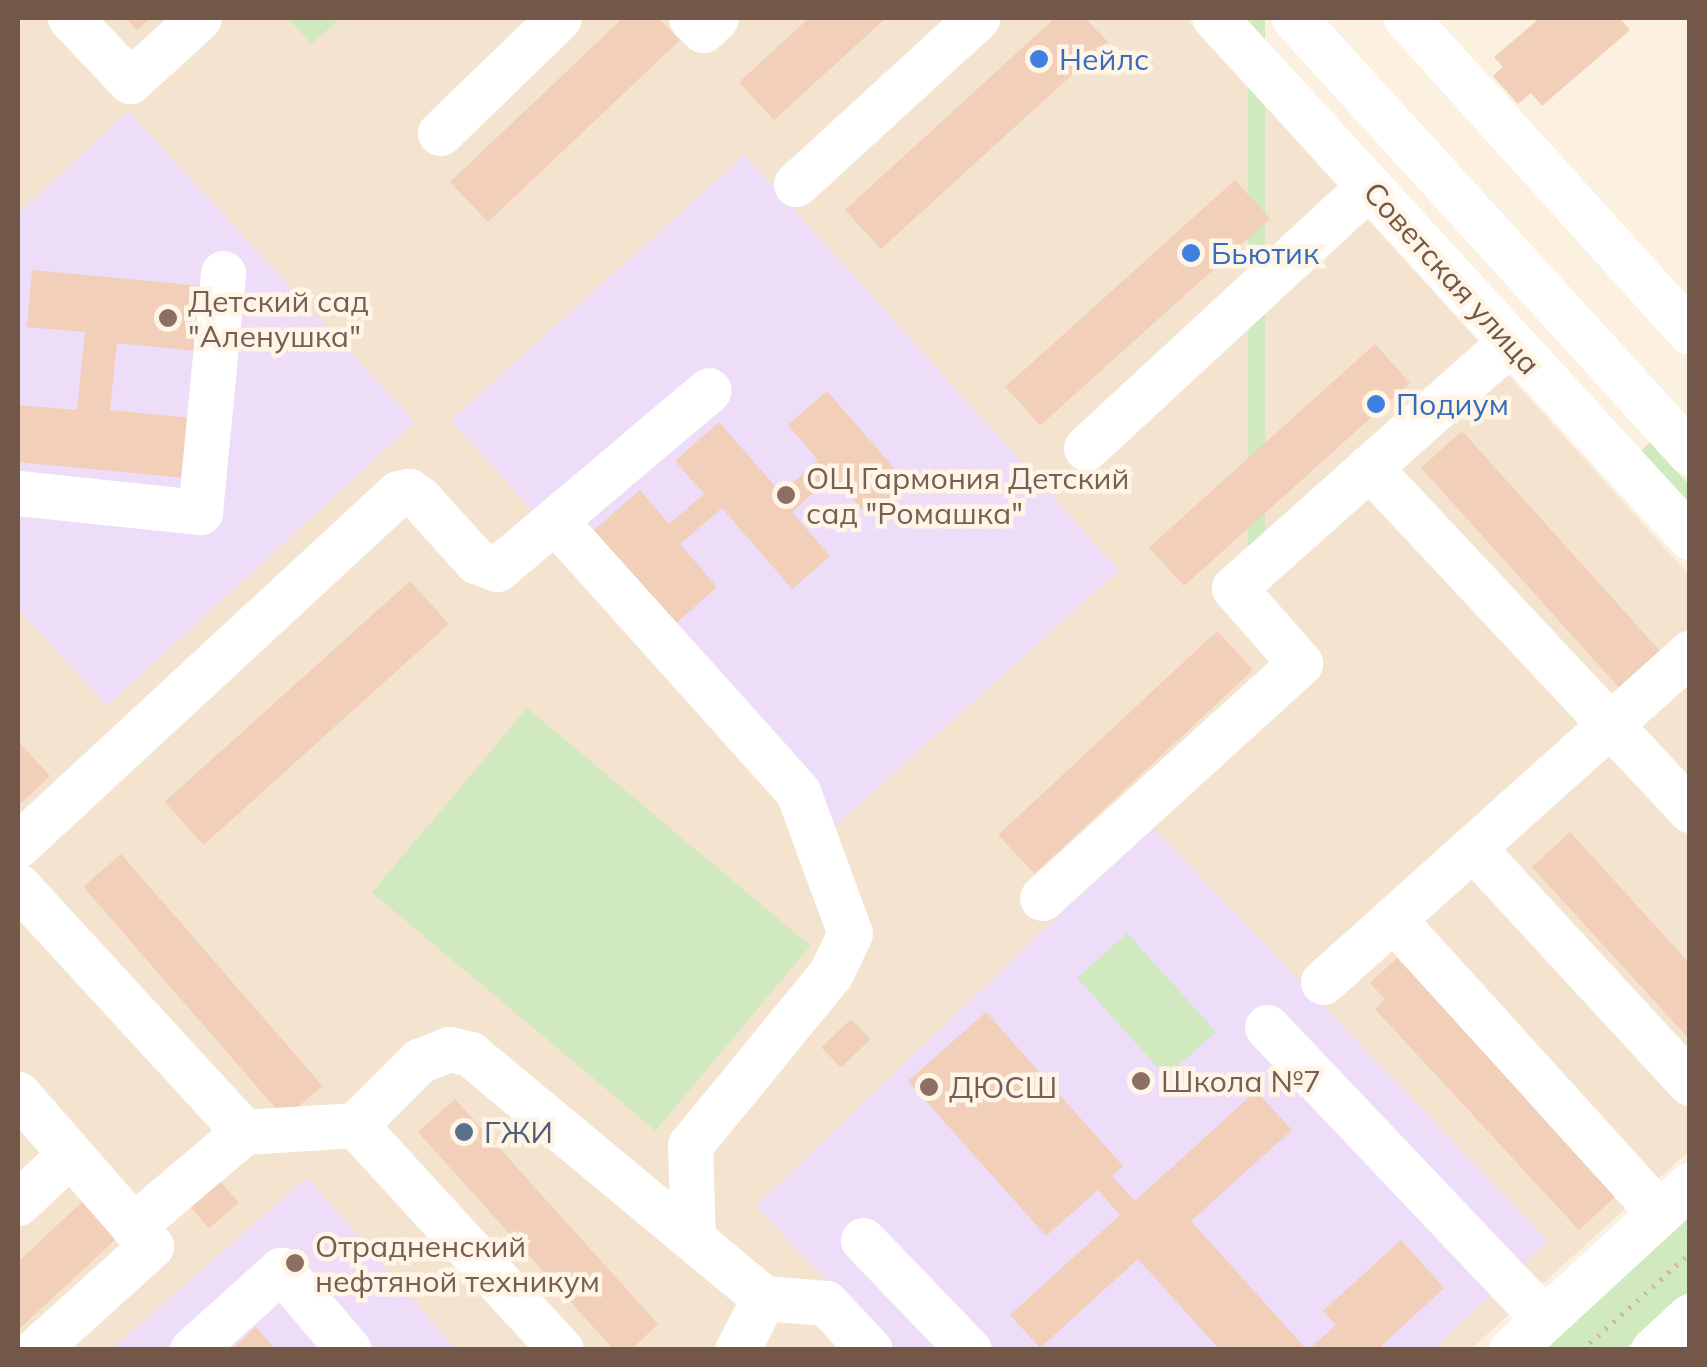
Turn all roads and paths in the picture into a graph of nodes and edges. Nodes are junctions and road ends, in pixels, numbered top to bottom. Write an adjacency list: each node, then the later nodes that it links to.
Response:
1 (70, 18): 2 (street)
2 (199, 18)
3 (558, 18): 10 (street)
4 (691, 18): 5 (street)
5 (716, 18)
6 (977, 18): 11 (street)
7 (1216, 18): 12 (street, Советская улица)
8 (1294, 18): 18 (street, Советская улица)
9 (1406, 18): 14 (street)
10 (440, 133)
11 (796, 184)
12 (1369, 186): 15 (street, Советская улица); 17 (street)
13 (223, 273): 20 (street)
14 (1690, 332)
15 (1510, 342): 19 (street); 22 (street, Советская улица)
16 (709, 390): 21 (street)
17 (1086, 448)
18 (1690, 453)
19 (1369, 467): 24 (street); 29 (street)
20 (18, 493)
21 (556, 522): 26 (street); 41 (street)
22 (1690, 538)
23 (1690, 652): 24 (street)
24 (1610, 725): 25 (street); 27 (street)
25 (1690, 810)
26 (18, 845)
27 (1473, 848): 30 (street); 33 (street)
28 (18, 886): 36 (street)
29 (1042, 898)
30 (1394, 919): 31 (street); 38 (street)
31 (1323, 982)
32 (1267, 1027): 46 (street)
33 (1690, 1083)
34 (18, 1094): 37 (street)
35 (355, 1125): 36 (street); 41 (street); 50 (street)
36 (244, 1132): 40 (street)
37 (70, 1154): 39 (street); 40 (street)
38 (1674, 1198): 46 (street)
39 (18, 1202)
40 (133, 1226): 47 (street)
41 (693, 1238): 44 (street)
42 (863, 1240): 53 (street)
43 (1690, 1253): 55 (path)
44 (764, 1298): 51 (street); 52 (street)
45 (1690, 1316): 56 (street)
46 (1544, 1319): 54 (street)
47 (36, 1350)
48 (192, 1350): 49 (street)
49 (349, 1350)
50 (561, 1350)
51 (737, 1350)
52 (870, 1350)
53 (968, 1350)
54 (1511, 1350)
55 (1582, 1350)
56 (1653, 1350)

